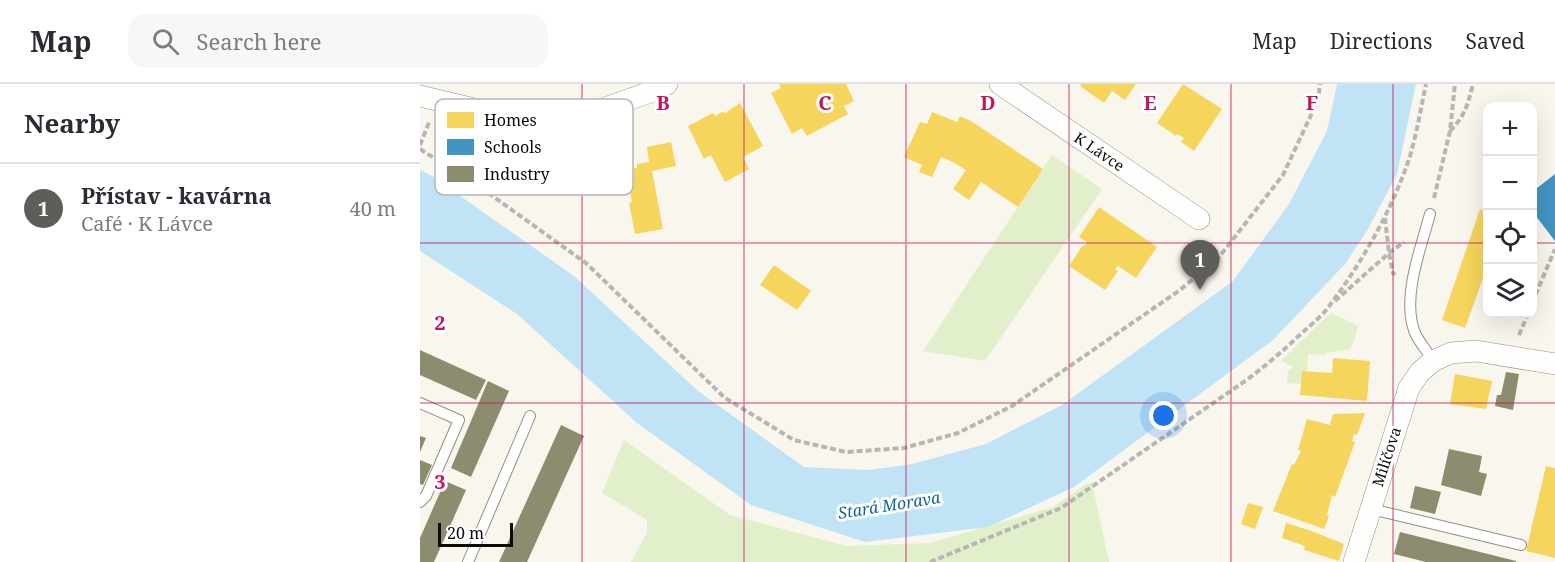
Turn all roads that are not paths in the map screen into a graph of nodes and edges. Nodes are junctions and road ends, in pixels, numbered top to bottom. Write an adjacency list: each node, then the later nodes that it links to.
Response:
1 (667, 84): 4 (street)
2 (1000, 84): 7 (street, K Lávce)
3 (420, 96): 5 (street)
4 (631, 99)
5 (435, 100)
6 (1430, 214): 8 (lane)
7 (1198, 219)
8 (1433, 361): 9 (street); 13 (street, Milíčova)
9 (1555, 364)
10 (420, 403): 12 (lane)
11 (530, 416): 15 (lane)
12 (420, 502)
13 (1371, 509): 14 (lane); 16 (street, Milíčova)
14 (1521, 545)
15 (468, 562)
16 (1354, 562)

